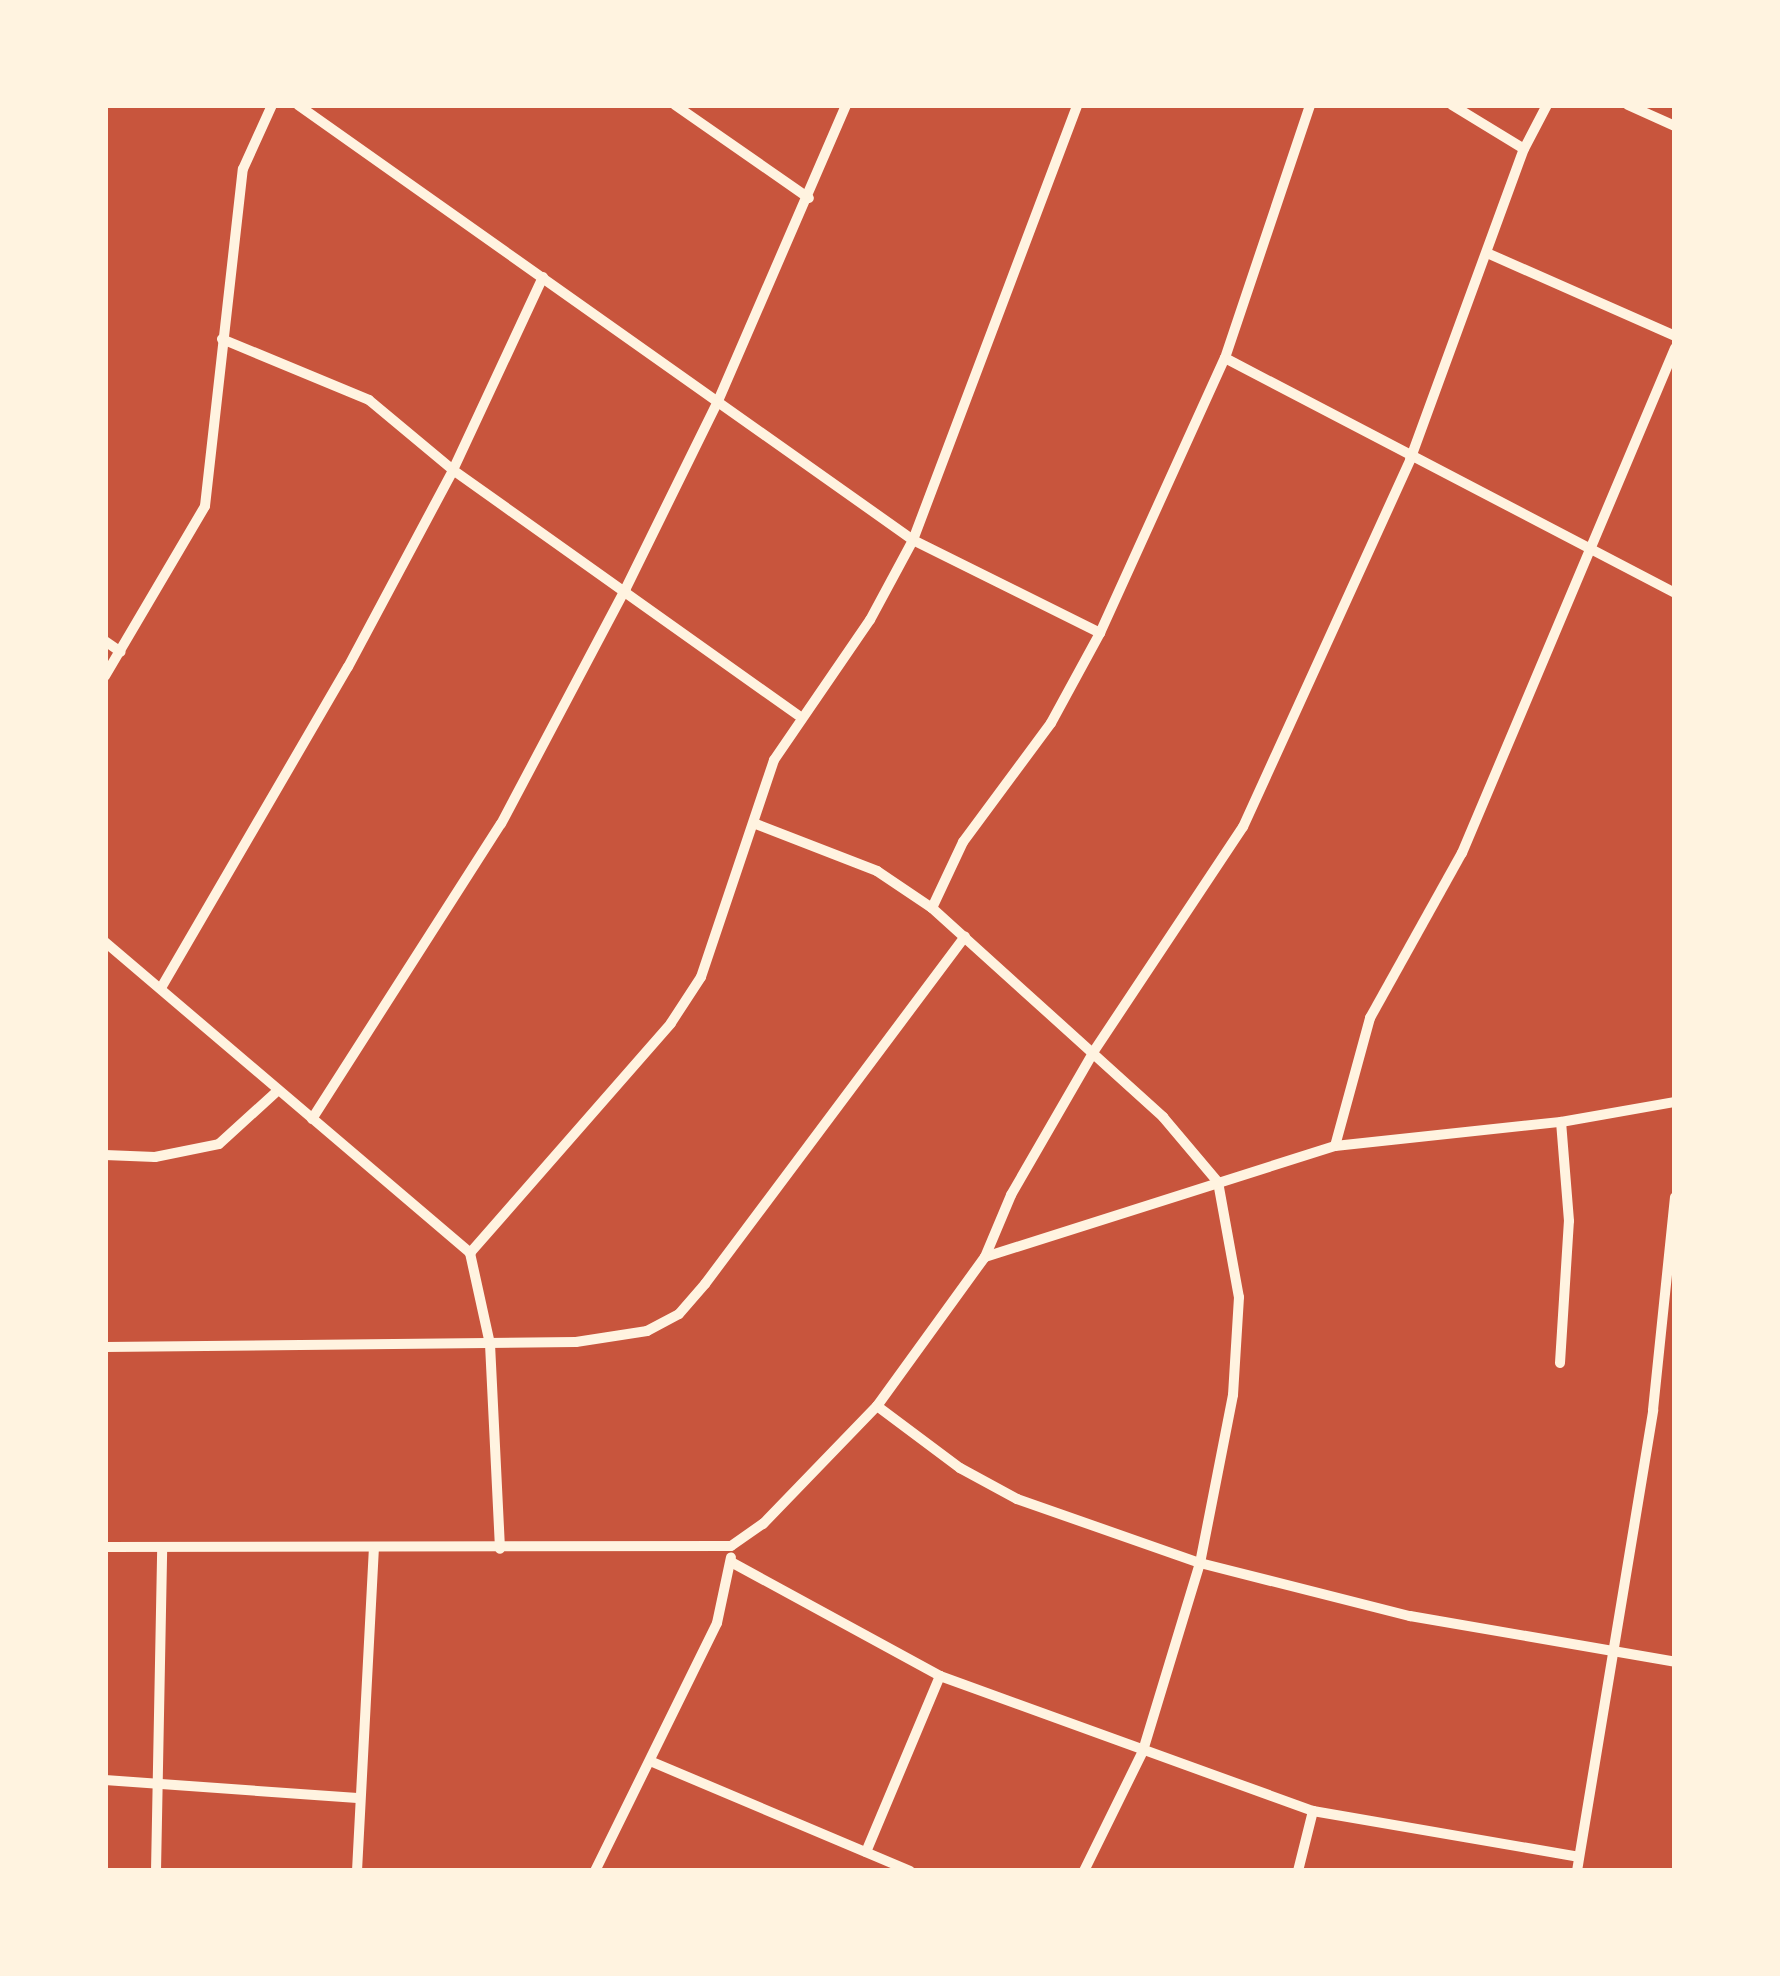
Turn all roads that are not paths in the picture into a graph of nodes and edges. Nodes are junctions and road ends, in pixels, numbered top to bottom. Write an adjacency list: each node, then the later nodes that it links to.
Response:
1 (272, 105): 16 (street)
2 (298, 105): 14 (street)
3 (674, 105): 12 (street)
4 (846, 105): 12 (street)
5 (1077, 105): 22 (street)
6 (1310, 105): 18 (street)
7 (1452, 105): 11 (street)
8 (1547, 105): 11 (street)
9 (1628, 105): 10 (street)
10 (1675, 126)
11 (1524, 150): 13 (street)
12 (809, 198): 19 (street)
13 (1487, 253): 15 (street); 20 (street)
14 (543, 277): 19 (street); 21 (street)
15 (1675, 336)
16 (222, 339): 21 (street); 28 (street)
17 (1675, 348): 23 (street)
18 (1225, 358): 20 (street); 26 (street)
19 (718, 401): 22 (street); 24 (street)
20 (1410, 460): 23 (street); 36 (street)
21 (453, 470): 24 (street); 35 (street)
22 (913, 540): 26 (street); 30 (street)
23 (1591, 553): 25 (street); 41 (street)
24 (626, 588): 30 (street); 39 (street)
25 (1675, 593)
26 (1100, 633): 32 (street)
27 (105, 640): 28 (street)
28 (121, 652): 29 (street)
29 (105, 676)
30 (798, 716): 31 (street)
31 (756, 824): 32 (street); 45 (street)
32 (932, 908): 33 (street)
33 (965, 936): 36 (street); 47 (street)
34 (105, 942): 35 (street)
35 (162, 988): 37 (street)
36 (1094, 1052): 43 (street); 46 (street)
37 (275, 1093): 39 (street); 42 (street)
38 (1675, 1102): 40 (street)
39 (312, 1118): 45 (street)
40 (1561, 1122): 41 (street); 49 (street)
41 (1335, 1146): 43 (street)
42 (105, 1155)
43 (1218, 1182): 46 (street); 57 (street)
44 (1675, 1198): 58 (street)
45 (470, 1253): 47 (street)
46 (984, 1257): 50 (street)
47 (490, 1344): 48 (street); 55 (street)
48 (105, 1347)
49 (1560, 1363)
50 (877, 1406): 51 (street); 57 (street)
51 (731, 1546): 55 (street); 56 (street)
52 (105, 1547): 53 (street)
53 (162, 1549): 54 (street); 64 (street)
54 (374, 1549): 55 (street); 65 (street)
55 (500, 1549)
56 (731, 1562): 60 (street); 62 (street)
57 (1200, 1563): 58 (street); 61 (street)
58 (1616, 1650): 59 (street); 68 (street)
59 (1675, 1662)
60 (940, 1676): 61 (street); 67 (street)
61 (1142, 1751): 66 (street); 74 (street)
62 (650, 1762): 67 (street); 72 (street)
63 (105, 1780): 64 (street)
64 (155, 1786): 65 (street); 70 (street)
65 (358, 1798): 69 (street)
66 (1313, 1811): 68 (street); 75 (street)
67 (866, 1852): 73 (street)
68 (1578, 1857): 76 (street)
69 (358, 1868): 71 (street)
70 (156, 1871)
71 (372, 1871)
72 (595, 1871)
73 (910, 1871)
74 (1084, 1871)
75 (1298, 1871)
76 (1577, 1871)

